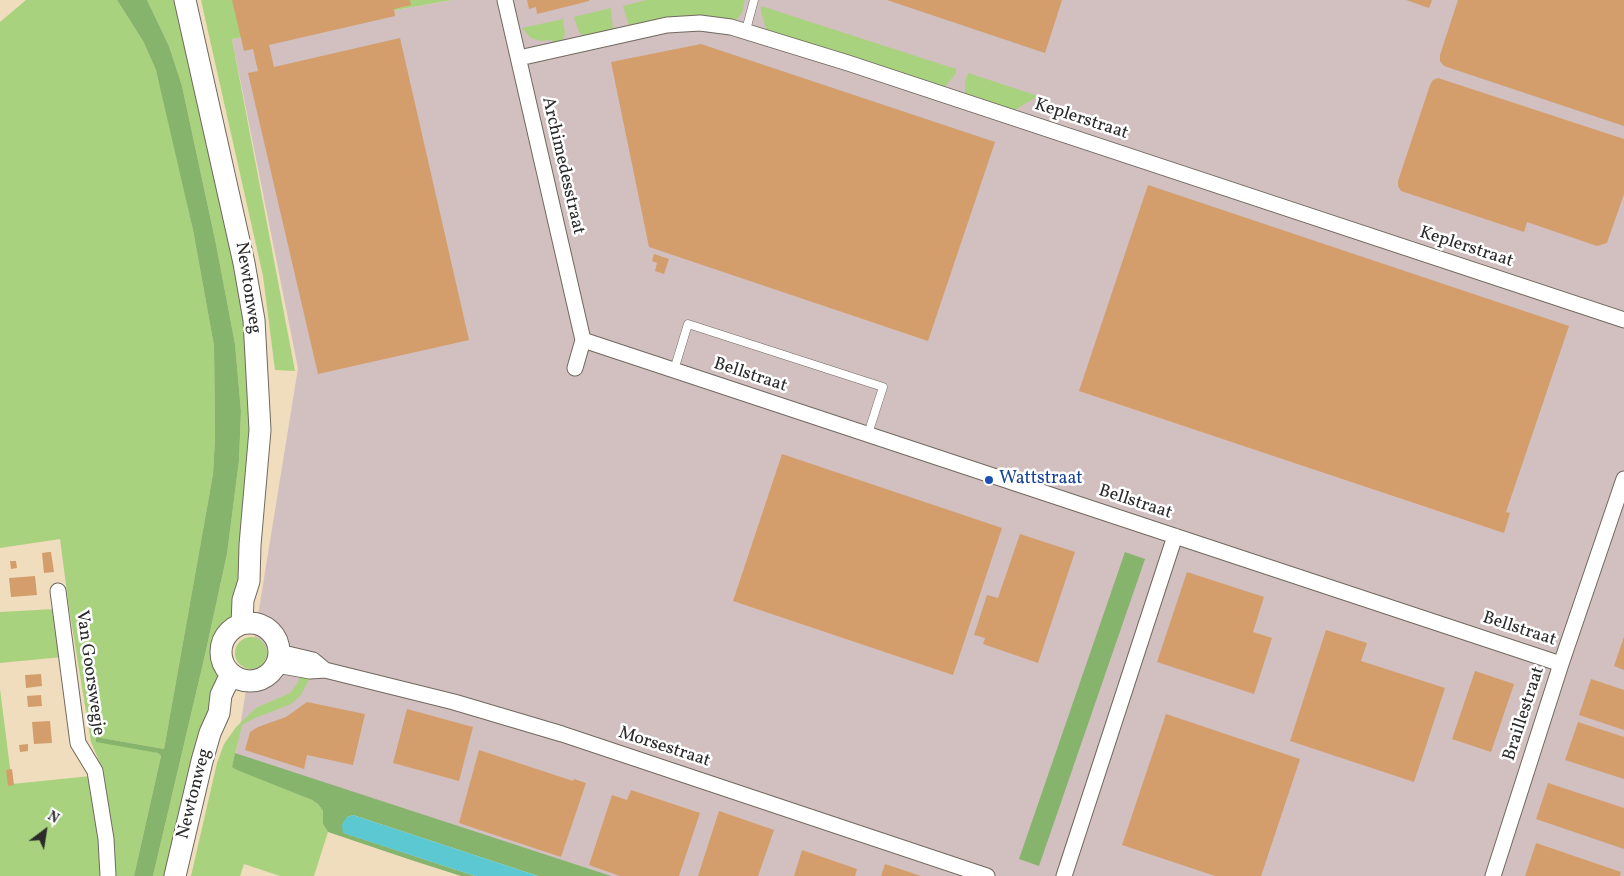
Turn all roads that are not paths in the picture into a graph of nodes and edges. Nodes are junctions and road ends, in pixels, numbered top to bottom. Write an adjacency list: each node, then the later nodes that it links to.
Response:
1 (185, 0): 14 (main road, Newtonweg)
2 (505, 0): 5 (street, Archimedesstraat)
3 (754, 0): 4 (lane)
4 (746, 30): 5 (street, Keplerstraat); 6 (street, Keplerstraat)
5 (519, 58): 7 (street, Archimedesstraat)
6 (1624, 320)
7 (583, 340): 8 (street); 9 (street, Bellstraat)
8 (575, 368)
9 (674, 370): 10 (street, Bellstraat); 10 (lane)
10 (868, 434): 12 (street, Bellstraat)
11 (1624, 479): 16 (street, Braillestraat)
12 (1175, 536): 16 (street, Bellstraat); 21 (street)
13 (58, 591): 18 (street, Van Goorswegje)
14 (250, 624): 15 (main road); 17 (main road)
15 (278, 658): 17 (main road); 20 (street, Morsestraat)
16 (1560, 664): 22 (street, Braillestraat)
17 (237, 677): 19 (main road, Newtonweg)
18 (108, 876)
19 (175, 876)
20 (987, 876)
21 (1064, 876)
22 (1493, 876)

